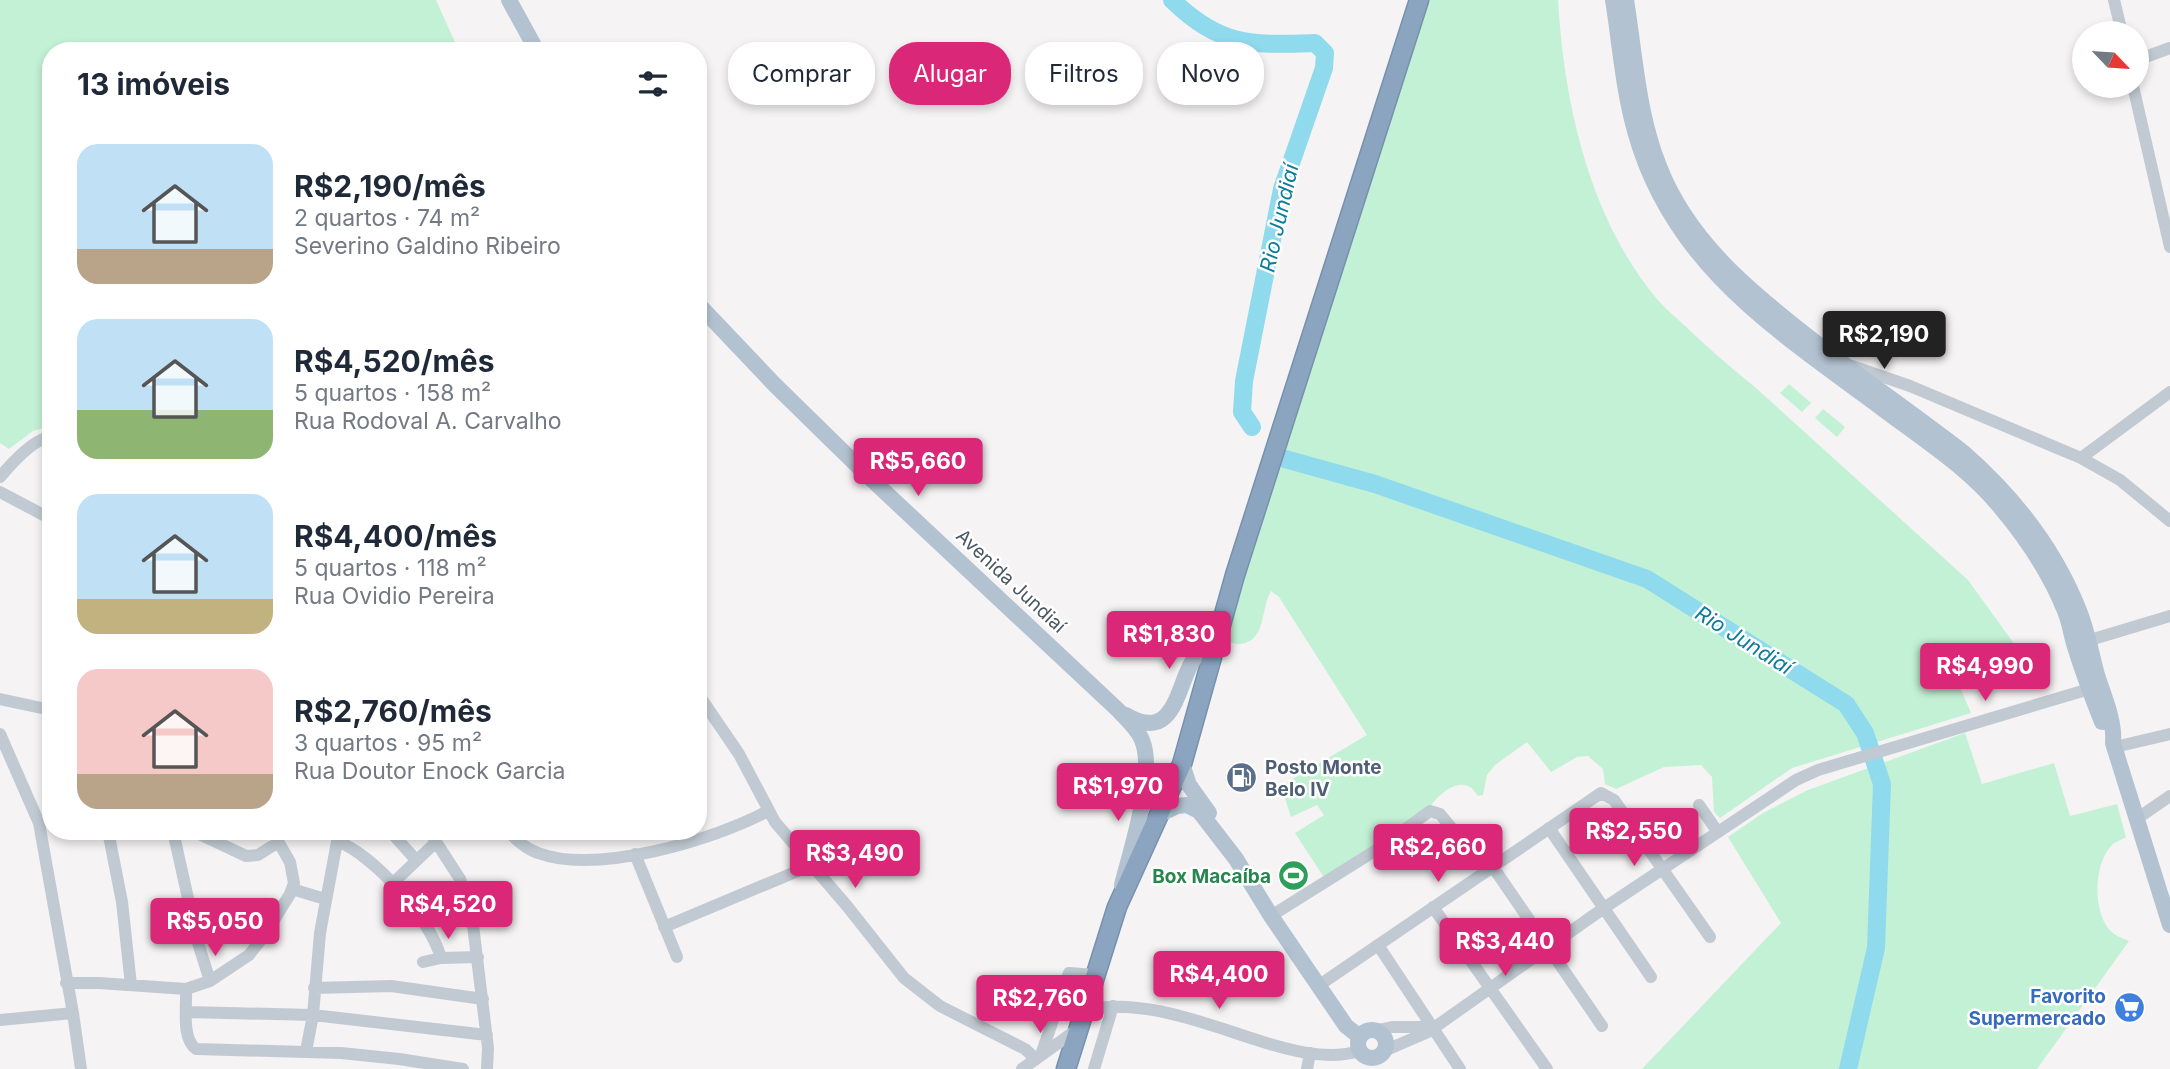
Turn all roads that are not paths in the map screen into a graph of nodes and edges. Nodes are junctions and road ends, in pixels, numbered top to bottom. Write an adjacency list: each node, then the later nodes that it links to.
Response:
1 (509, 0): 7 (main road)
2 (1419, 0): 23 (highway)
3 (1613, 0): 13 (main road)
4 (1626, 0): 13 (main road)
5 (2114, 0): 6 (street)
6 (2119, 21)
7 (532, 42)
8 (2170, 48): 9 (street)
9 (2149, 56)
10 (2136, 98): 11 (street)
11 (2170, 247)
12 (707, 313): 28 (main road, Avenida Jundiaí)
13 (1838, 368): 16 (street); 22 (main road)
14 (2170, 392): 16 (street)
15 (42, 439): 17 (street)
16 (2081, 458): 20 (street)
17 (0, 477)
18 (0, 492): 19 (street)
19 (42, 514)
20 (2170, 521)
21 (2170, 616): 22 (street)
22 (2081, 643): 24 (main road)
23 (1215, 647): 28 (main road, Avenida Jundiaí); 33 (highway)
24 (2094, 687): 31 (main road); 40 (street)
25 (0, 699): 27 (street)
26 (707, 707): 36 (street)
27 (42, 708)
28 (1118, 710): 65 (main road, Avenida Jundiaí)
29 (0, 734): 32 (street)
30 (2170, 734): 31 (street)
31 (2114, 745): 38 (main road)
32 (5, 760): 42 (street)
33 (1182, 764): 37 (highway); 56 (main road)
34 (2170, 796): 38 (street)
35 (1699, 805): 40 (street)
36 (768, 811): 41 (street); 59 (street)
37 (1160, 814): 56 (main road); 65 (highway)
38 (2138, 818): 69 (main road)
39 (1549, 828): 60 (street); 61 (street); 67 (street)
40 (1717, 831): 61 (street)
41 (707, 837)
42 (42, 838)
43 (42, 840): 81 (street)
44 (110, 840): 82 (street)
45 (175, 840): 80 (street)
46 (212, 840): 47 (street)
47 (273, 840)
48 (277, 840): 63 (street)
49 (337, 840): 64 (street)
50 (343, 840): 62 (street)
51 (398, 840): 58 (street)
52 (431, 840): 58 (street)
53 (435, 840): 74 (street)
54 (518, 840): 57 (street)
55 (701, 840): 57 (street)
56 (1223, 841): 68 (main road)
57 (635, 853): 70 (street)
58 (416, 860): 62 (street)
59 (812, 865): 70 (street); 101 (street)
60 (1490, 869): 66 (street); 68 (street); 73 (street)
61 (1662, 869): 67 (street); 71 (street)
62 (392, 884): 76 (street)
63 (292, 889): 64 (street); 80 (street)
64 (325, 899): 85 (street)
65 (1117, 907): 78 (highway)
66 (1433, 907): 72 (street); 84 (street)
67 (1604, 908): 73 (street); 79 (street)
68 (1271, 916): 83 (main road)
69 (2170, 925)
70 (664, 927): 75 (street)
71 (1710, 937)
72 (1378, 945): 83 (street); 95 (street)
73 (1548, 947): 84 (street); 94 (street)
74 (478, 957): 76 (street); 87 (street)
75 (677, 957)
76 (441, 958): 77 (street)
77 (423, 962)
78 (1095, 975): 89 (highway); 101 (street)
79 (1651, 977)
80 (210, 981): 86 (street)
81 (66, 983): 82 (street); 91 (street)
82 (131, 985): 86 (street)
83 (1318, 986): 98 (main road)
84 (1491, 987): 95 (street); 110 (street)
85 (314, 988): 87 (street); 92 (street)
86 (186, 989): 90 (street)
87 (483, 999): 97 (street)
88 (1113, 1006): 89 (street); 100 (street); 107 (street)
89 (1085, 1010): 96 (highway)
90 (187, 1012): 92 (street); 99 (street)
91 (73, 1013): 93 (street); 103 (street)
92 (313, 1015): 97 (street); 99 (street)
93 (0, 1020)
94 (1602, 1026)
95 (1433, 1027): 98 (street); 98 (street); 109 (street)
96 (1079, 1029): 101 (street); 106 (highway)
97 (487, 1035): 102 (street)
98 (1372, 1050): 100 (street)
99 (306, 1051): 104 (street)
100 (1310, 1053): 108 (street)
101 (1039, 1057): 105 (street)
102 (488, 1067)
103 (81, 1069)
104 (463, 1069)
105 (1022, 1069)
106 (1066, 1069)
107 (1094, 1069)
108 (1307, 1069)
109 (1460, 1069)
110 (1547, 1069)

